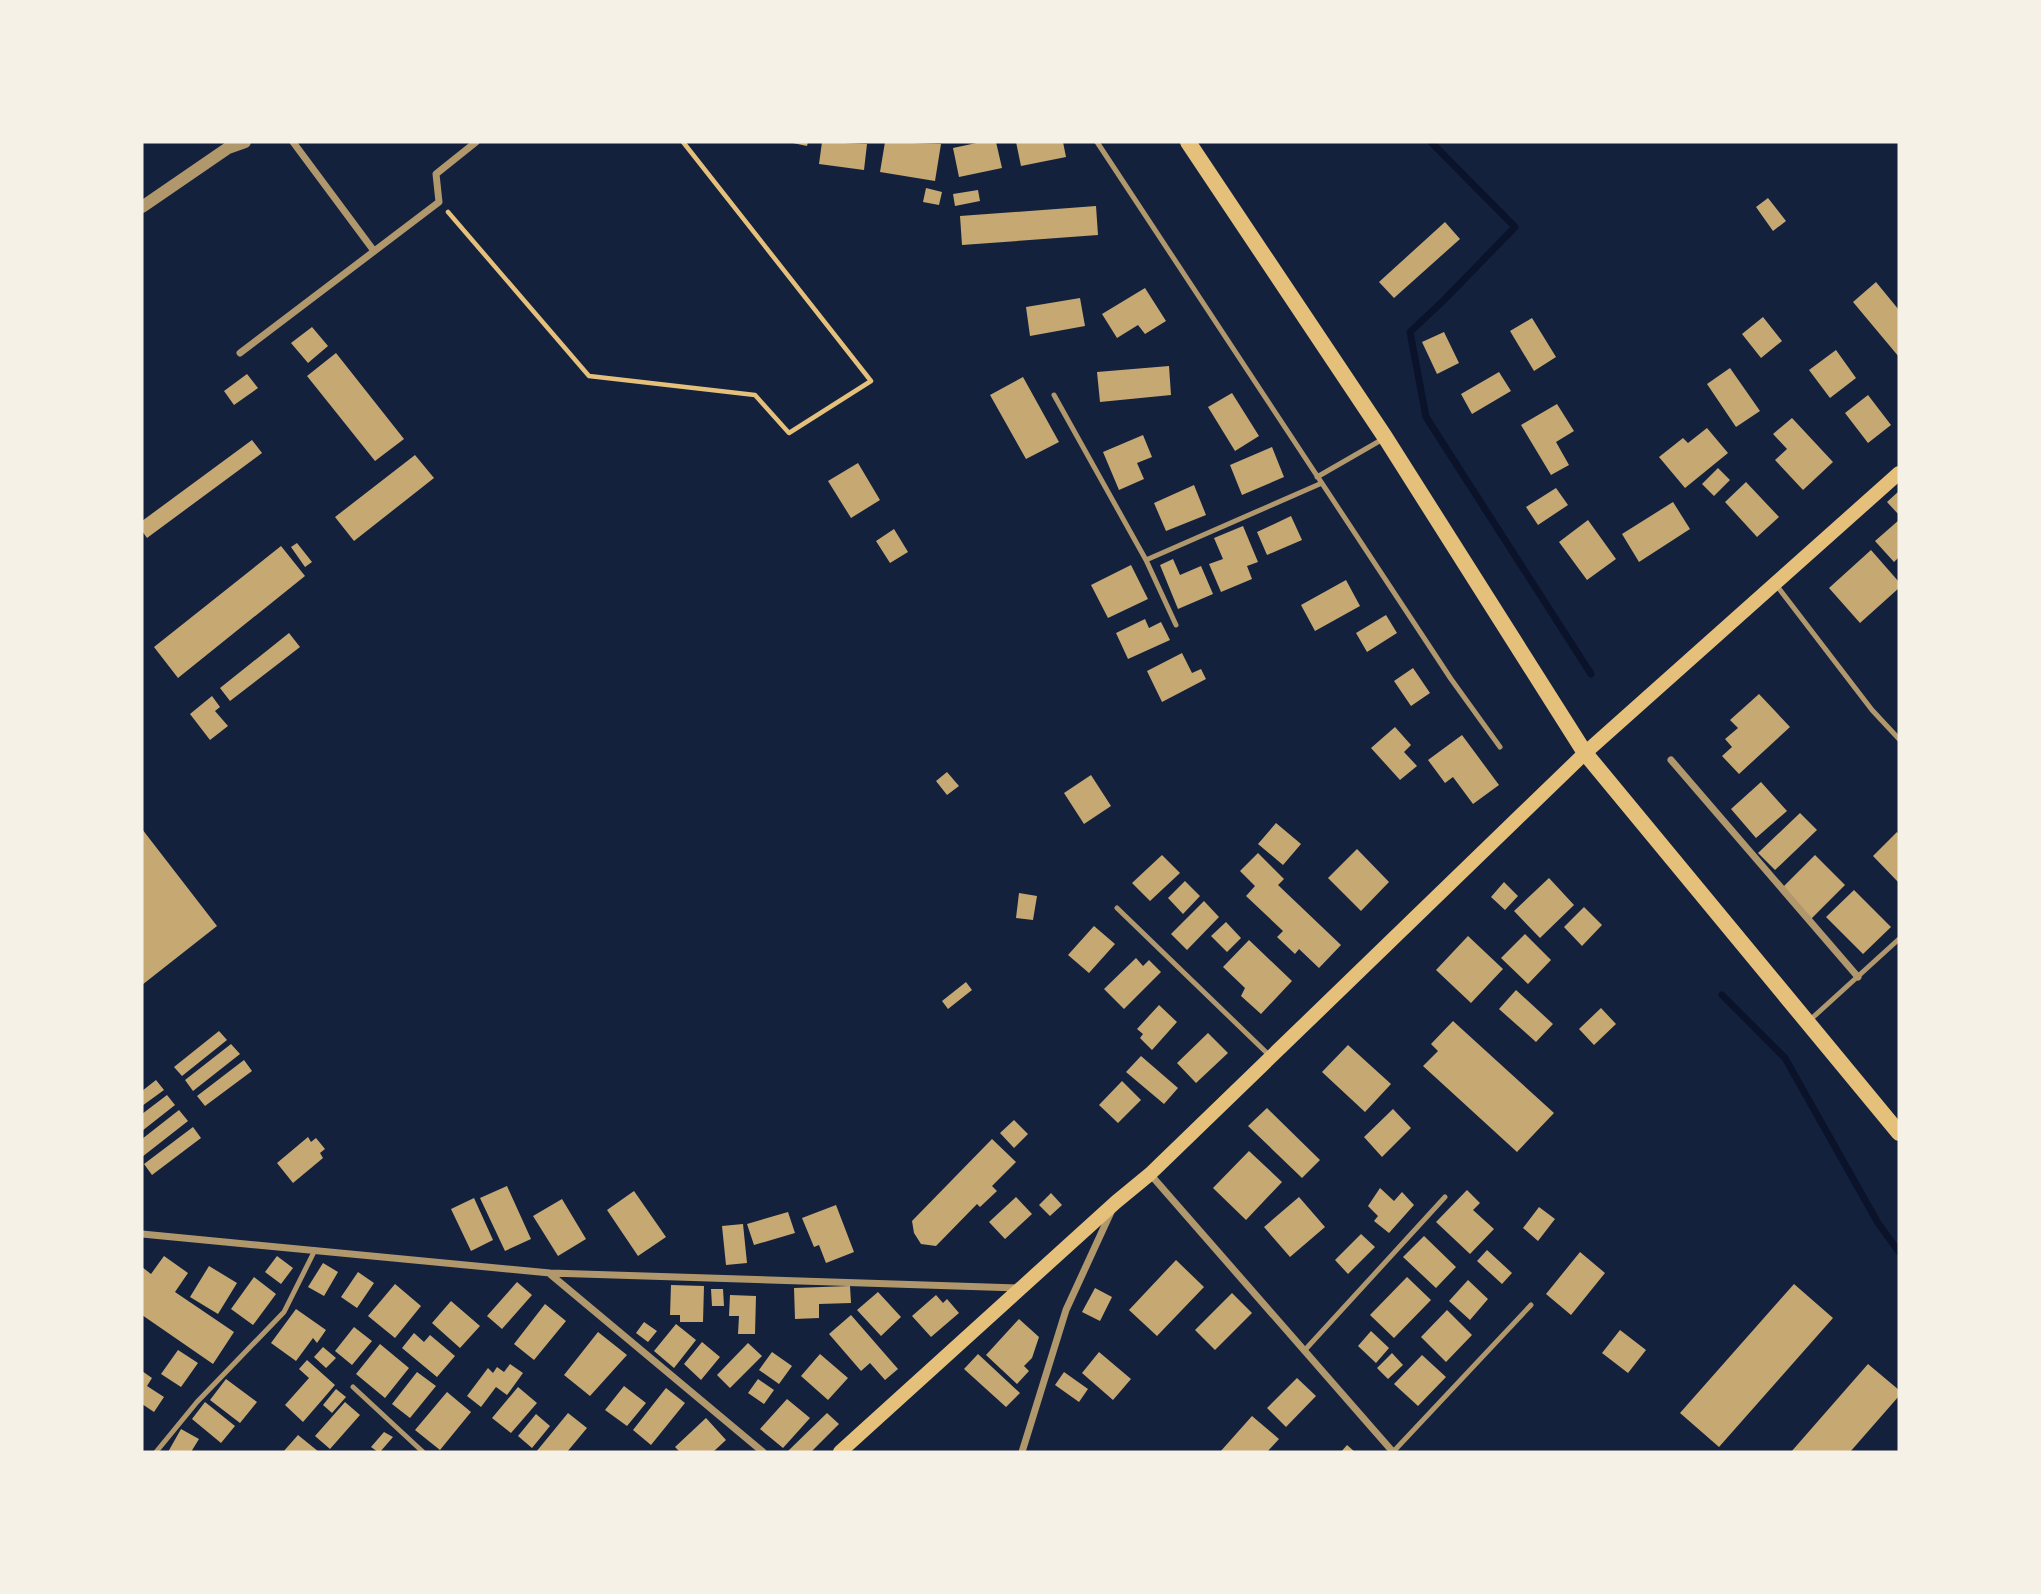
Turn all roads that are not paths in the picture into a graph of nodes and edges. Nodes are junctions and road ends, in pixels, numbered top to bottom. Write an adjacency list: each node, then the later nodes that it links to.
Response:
1 (245, 142): 6 (street)
2 (293, 142): 7 (street)
3 (476, 142): 7 (street)
4 (1097, 142): 12 (lane)
5 (1188, 142): 10 (main road)
6 (142, 207)
7 (373, 251): 8 (street)
8 (240, 353)
9 (1054, 395): 14 (lane)
10 (1385, 437): 12 (lane); 19 (main road)
11 (1899, 473): 15 (main road)
12 (1317, 477): 13 (lane)
13 (1322, 483): 14 (lane); 18 (lane)
14 (1146, 560): 16 (lane)
15 (1775, 584): 17 (lane); 19 (main road)
16 (1176, 625)
17 (1899, 739)
18 (1500, 747)
19 (1585, 753): 24 (main road); 25 (main road)
20 (1671, 760): 23 (street)
21 (1117, 908): 25 (lane)
22 (1899, 939): 23 (lane)
23 (1858, 977): 24 (lane)
24 (1808, 1022): 26 (main road)
25 (1271, 1057): 27 (main road)
26 (1899, 1133)
27 (1150, 1174): 29 (main road); 35 (street)
28 (1445, 1197): 35 (lane)
29 (1116, 1202): 33 (main road); 41 (street)
30 (142, 1234): 31 (street)
31 (315, 1251): 32 (street); 37 (lane)
32 (550, 1273): 33 (street); 39 (street)
33 (1023, 1288): 40 (main road)
34 (1531, 1306): 42 (lane)
35 (1304, 1351): 42 (street)
36 (353, 1387): 38 (lane)
37 (156, 1452)
38 (423, 1452)
39 (764, 1452)
40 (840, 1452)
41 (1022, 1452)
42 (1393, 1452)

